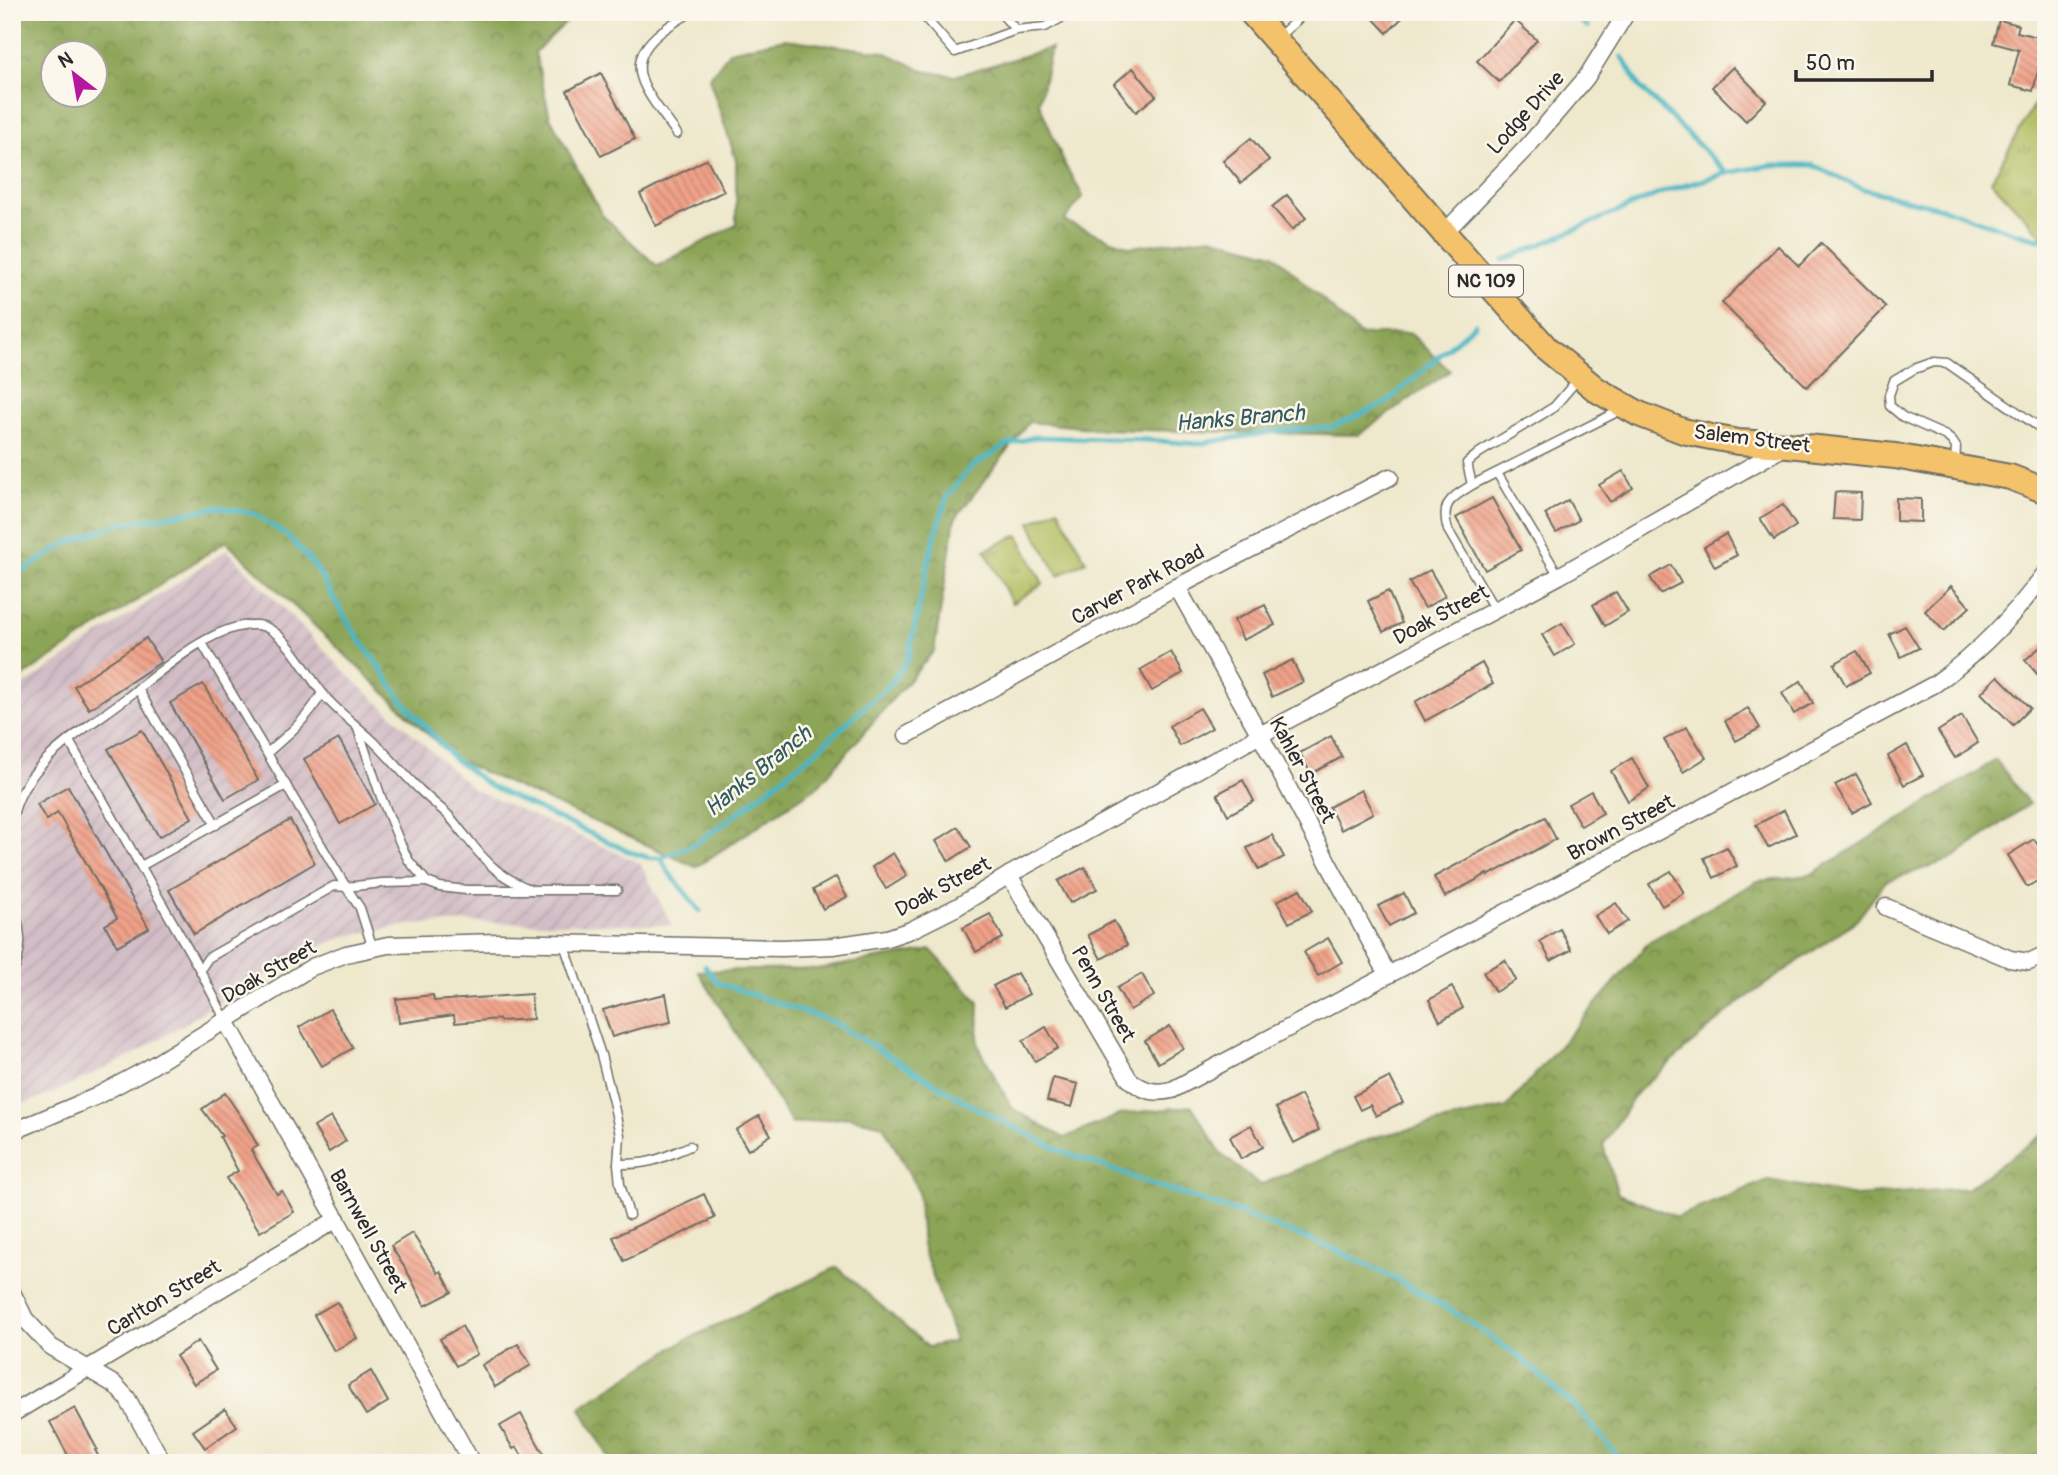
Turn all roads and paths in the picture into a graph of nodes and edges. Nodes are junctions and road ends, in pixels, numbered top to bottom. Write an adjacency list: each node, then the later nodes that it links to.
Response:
1 (692, 12): 12 (lane)
2 (780, 12): 3 (lane)
3 (834, 12)
4 (920, 12): 10 (lane)
5 (1000, 12): 10 (lane)
6 (1072, 12): 10 (lane)
7 (1306, 12): 11 (lane)
8 (1627, 12): 13 (street, Lodge Drive)
9 (1252, 13): 11 (main road, Salem Street / NC 109)
10 (1016, 30)
11 (1275, 40): 13 (main road, Salem Street / NC 109)
12 (677, 134)
13 (1444, 233): 14 (main road, Salem Street / NC 109)
14 (1580, 377): 15 (main road, Salem Street / NC 109); 21 (lane)
15 (1627, 407): 17 (main road, Salem Street / NC 109); 19 (lane)
16 (2046, 432): 18 (lane)
17 (1788, 445): 18 (main road, Salem Street / NC 109); 24 (street, Doak Street)
18 (1954, 468): 22 (main road, Salem Street / NC 109)
19 (1499, 472): 21 (lane); 24 (lane)
20 (1390, 477): 25 (street, Carver Park Road)
21 (1472, 485): 26 (lane)
22 (2046, 491)
23 (2046, 572): 50 (street, Brown Street)
24 (1559, 576): 26 (street, Doak Street)
25 (1177, 587): 31 (street, Carver Park Road); 32 (street, Kahler Street)
26 (1495, 610): 32 (street, Doak Street)
27 (202, 643): 28 (lane); 29 (lane); 34 (lane)
28 (138, 689): 33 (lane); 37 (lane)
29 (322, 692): 30 (lane); 34 (lane)
30 (357, 726): 40 (lane); 42 (lane)
31 (907, 735)
32 (1260, 735): 39 (street, Doak Street); 50 (street, Kahler Street)
33 (69, 741): 36 (lane); 38 (lane)
34 (267, 753): 35 (lane)
35 (286, 785): 37 (lane); 41 (lane)
36 (12, 820)
37 (216, 825): 38 (lane)
38 (141, 866): 49 (lane)
39 (1009, 875): 46 (street, Doak Street); 53 (street, Penn Street)
40 (427, 882): 41 (lane); 42 (lane)
41 (346, 887): 47 (lane); 49 (lane)
42 (532, 890): 43 (lane)
43 (617, 890)
44 (12, 896): 51 (lane)
45 (1886, 907): 48 (street)
46 (563, 943): 47 (street, Doak Street); 56 (lane)
47 (373, 948): 52 (street, Doak Street)
48 (2046, 954)
49 (200, 970): 52 (lane)
50 (1388, 975): 53 (street, Brown Street)
51 (12, 976)
52 (226, 1021): 54 (street, Doak Street); 58 (street, Barnwell Street)
53 (1187, 1083)
54 (12, 1132)
55 (690, 1146): 56 (lane)
56 (618, 1164): 57 (lane)
57 (629, 1214)
58 (337, 1219): 60 (street, Carlton Street); 63 (street, Barnwell Street)
59 (12, 1292): 60 (street)
60 (88, 1368): 61 (street, Carlton Street); 62 (street)
61 (12, 1414)
62 (163, 1463)
63 (472, 1463)

